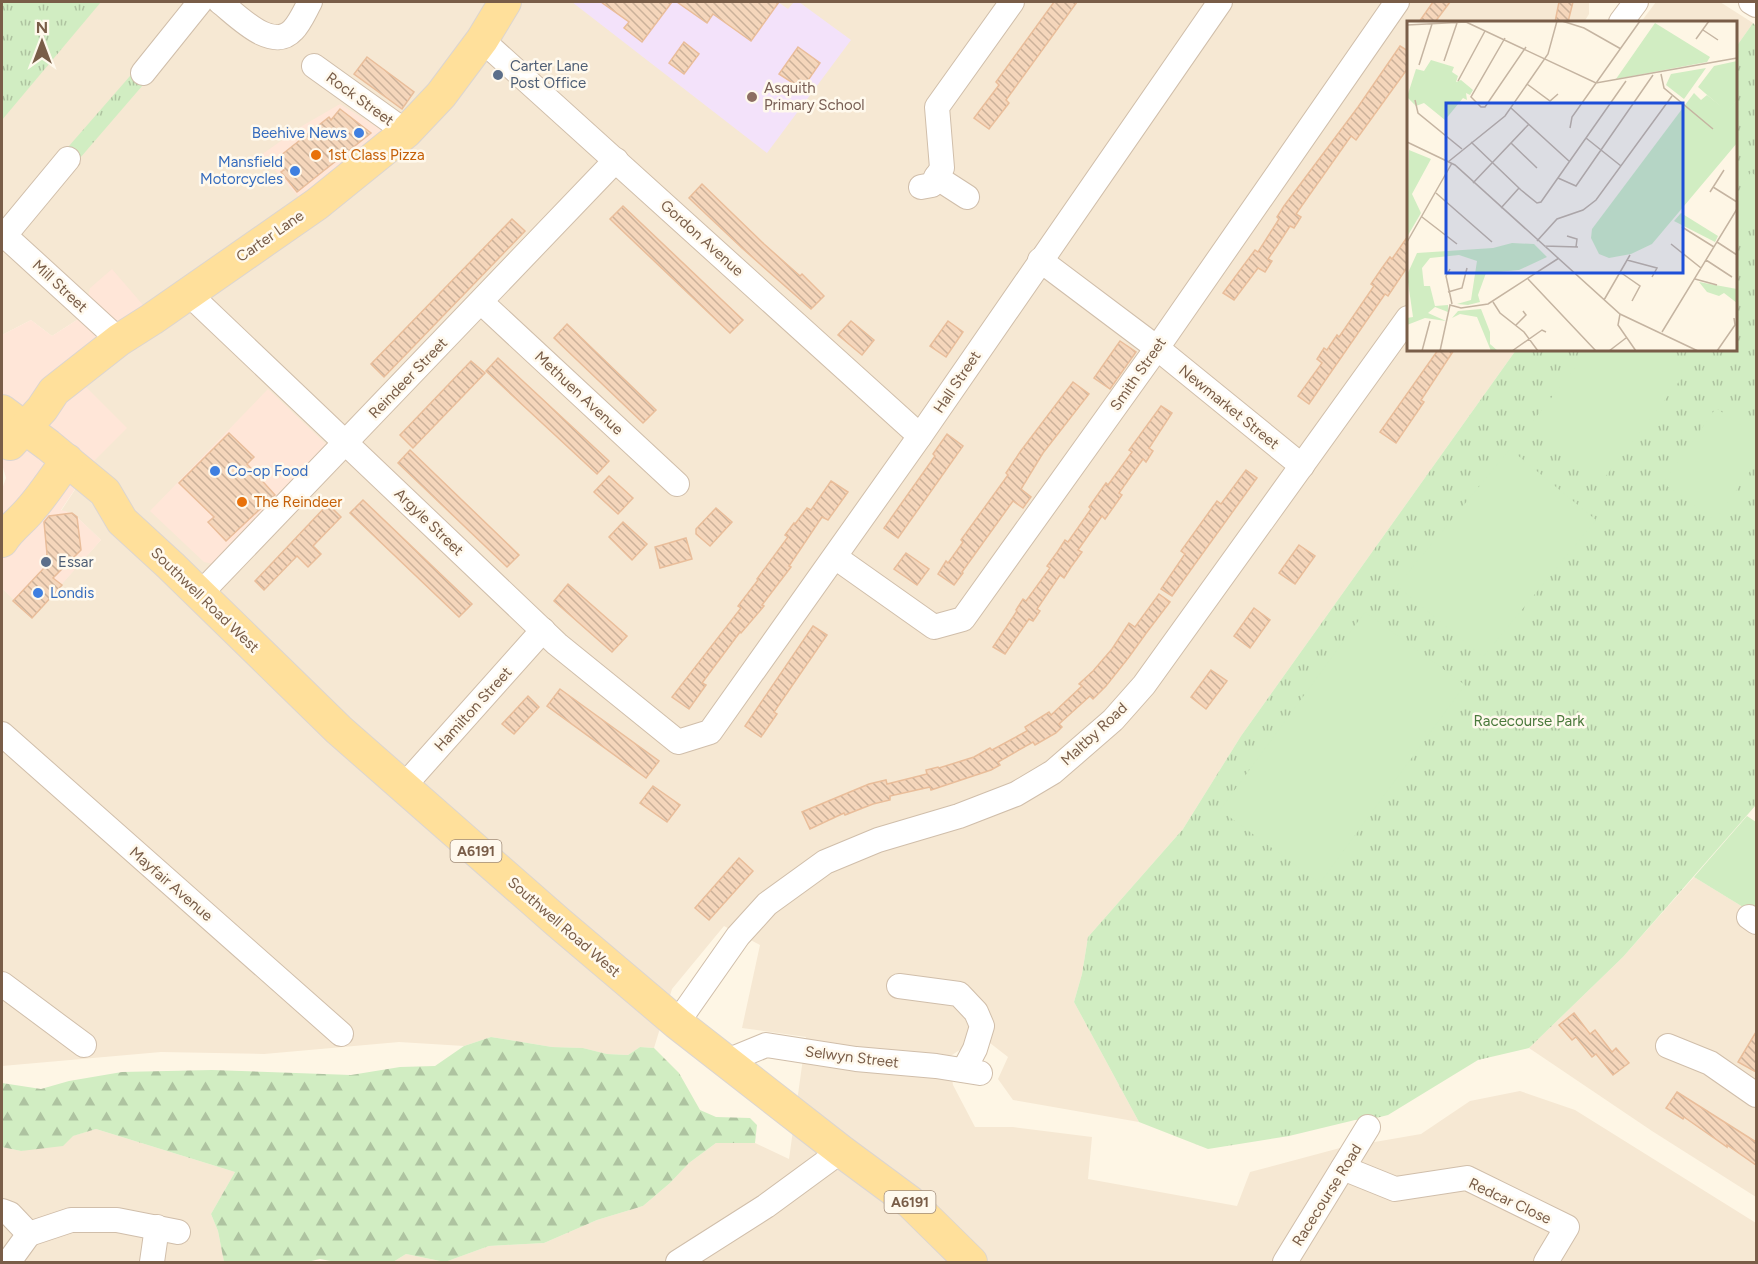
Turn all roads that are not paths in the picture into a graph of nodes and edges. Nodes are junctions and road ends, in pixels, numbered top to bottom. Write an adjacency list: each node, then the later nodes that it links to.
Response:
1 (200, 2): 14 (street)
2 (220, 2): 3 (street)
3 (310, 2)
4 (505, 2): 12 (main road, Carter Lane)
5 (1012, 2): 18 (street)
6 (1220, 2): 20 (street, Hall Street)
7 (1397, 2): 25 (street, Smith Street)
8 (1636, 2): 11 (street)
9 (1751, 2): 10 (street)
10 (1756, 5)
11 (1622, 21)
12 (482, 40): 15 (main road, Carter Lane); 17 (street, Gordon Avenue)
13 (314, 66): 15 (street, Rock Street)
14 (143, 73)
15 (406, 132): 21 (main road, Carter Lane)
16 (68, 159): 19 (street)
17 (616, 160): 22 (street, Reindeer Street); 26 (street, Gordon Avenue)
18 (967, 197)
19 (3, 234): 24 (street, Mill Street)
20 (1040, 260): 25 (street, Newmarket Street); 26 (street, Hall Street)
21 (188, 292): 24 (main road, Carter Lane); 27 (street, Argyle Street)
22 (481, 302): 27 (street, Reindeer Street); 30 (street, Methuen Avenue)
23 (1407, 319): 29 (street, Maltby Road)
24 (119, 340): 28 (main road, Carter Lane)
25 (1157, 348): 29 (street, Newmarket Street); 32 (street, Smith Street)
26 (920, 436): 32 (street, Hall Street)
27 (345, 443): 33 (street, Reindeer Street); 34 (street, Argyle Street)
28 (31, 445): 31 (main road, Carter Lane); 33 (main road, Southwell Road West / A6191)
29 (1302, 466): 40 (street, Maltby Road)
30 (677, 484)
31 (3, 538)
32 (835, 557): 36 (street, Hall Street)
33 (200, 594): 37 (main road, Southwell Road West / A6191)
34 (543, 630): 36 (street, Argyle Street); 37 (street, Hamilton Street)
35 (2, 734): 41 (street, Mayfair Avenue)
36 (678, 742)
37 (403, 787): 40 (main road, Southwell Road West / A6191)
38 (2, 984): 42 (street)
39 (899, 986): 44 (street, Selwyn Street)
40 (677, 1023): 44 (main road, Southwell Road West / A6191)
41 (341, 1034)
42 (84, 1045)
43 (1668, 1046): 45 (street)
44 (727, 1061): 47 (main road, Southwell Road West / A6191)
45 (1756, 1095)
46 (1368, 1127): 48 (street, Racecourse Road)
47 (841, 1151): 54 (street); 55 (main road, Southwell Road West / A6191)
48 (1343, 1168): 51 (street, Racecourse Road); 56 (street, Redcar Close)
49 (2, 1211): 50 (street)
50 (29, 1234): 52 (street); 53 (street)
51 (1294, 1259)
52 (11, 1263)
53 (153, 1263)
54 (678, 1263)
55 (971, 1263)
56 (1546, 1263)

